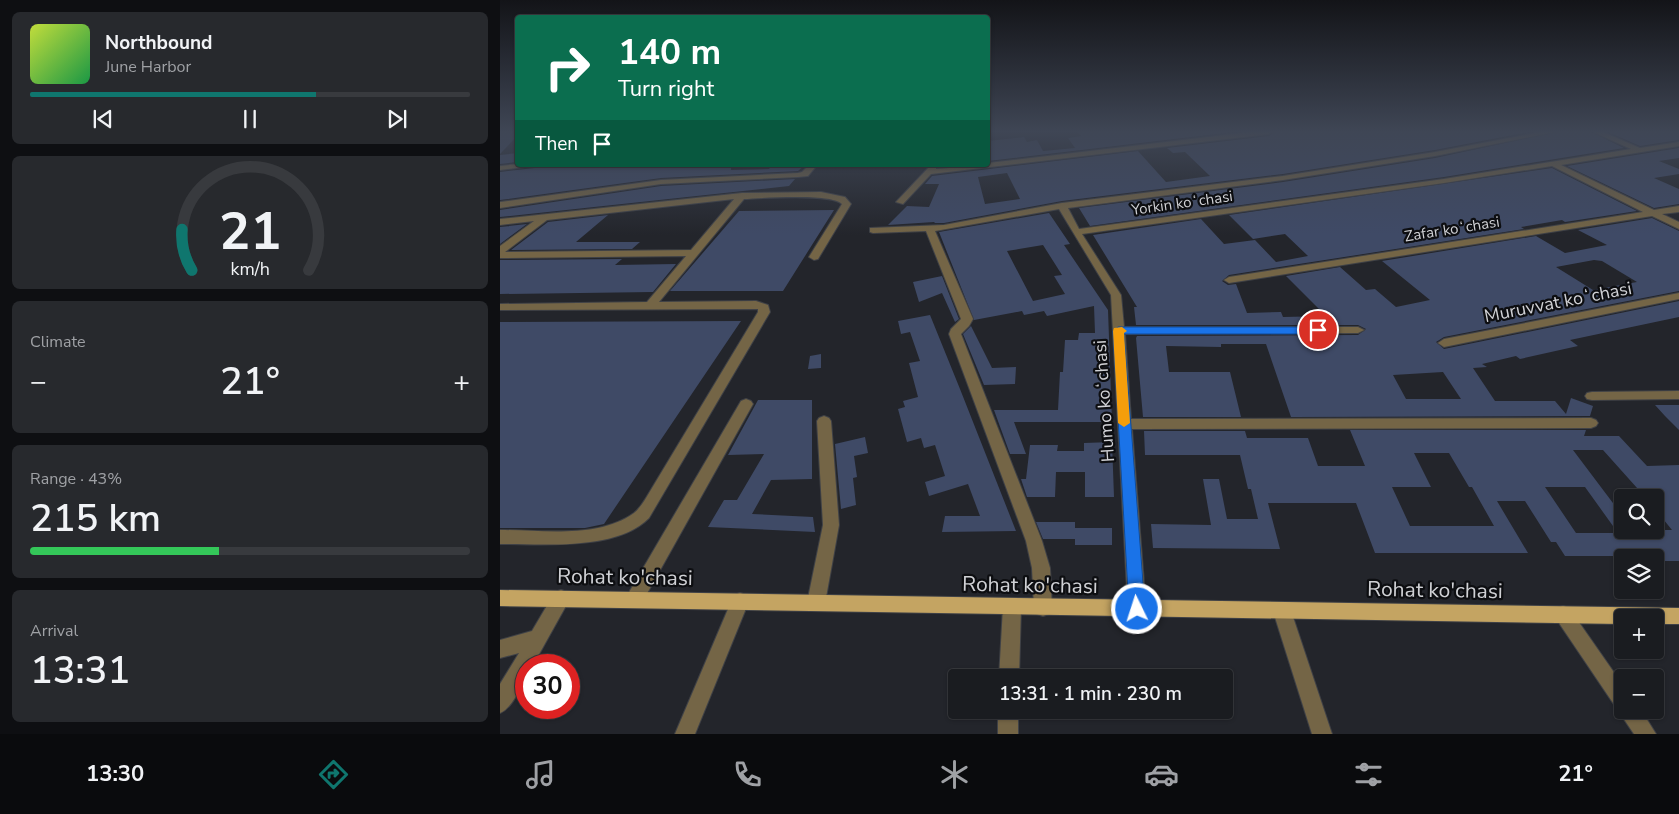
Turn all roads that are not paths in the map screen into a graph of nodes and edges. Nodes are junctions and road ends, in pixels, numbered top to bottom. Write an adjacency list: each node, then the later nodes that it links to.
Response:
1 (514, 166): 8 (street)
2 (1357, 166): 13 (street)
3 (1530, 166): 21 (street, Yorkin koʻchasi)
4 (1557, 166): 15 (street)
5 (811, 167): 12 (street)
6 (932, 167): 9 (street)
7 (971, 167): 9 (street)
8 (500, 168)
9 (928, 172): 11 (street)
10 (742, 196): 16 (street); 22 (street); 24 (street)
11 (900, 202)
12 (500, 205)
13 (1062, 206): 19 (street); 21 (street, Humo koʻchasi)
14 (1679, 209): 15 (street, Zafar koʻchasi)
15 (1652, 213): 18 (street); 25 (street, Zafar koʻchasi)
16 (545, 217): 17 (street); 23 (street)
17 (500, 222)
18 (1679, 226)
19 (929, 228): 20 (street); 45 (street)
20 (873, 230)
21 (1076, 232): 30 (street, Humo koʻchasi)
22 (694, 253): 23 (street); 27 (street)
23 (501, 255)
24 (814, 257)
25 (1229, 280)
26 (1679, 296): 31 (street, Muruvvat koʻchasi)
27 (650, 305): 28 (street); 38 (street)
28 (500, 306)
29 (1358, 330): 30 (street)
30 (1118, 331): 37 (street, Humo koʻchasi)
31 (1444, 343)
32 (1679, 395): 33 (street)
33 (1592, 396)
34 (746, 404): 41 (street)
35 (824, 421): 43 (street)
36 (1592, 423): 37 (street)
37 (1124, 424): 46 (street, Humo koʻchasi)
38 (500, 537)
39 (500, 598): 40 (main road, Rohat ko'chasi)
40 (561, 598): 41 (main road, Rohat ko'chasi); 50 (street)
41 (634, 600): 42 (main road, Rohat ko'chasi)
42 (740, 601): 43 (main road, Rohat ko'chasi); 57 (street)
43 (816, 603): 44 (main road, Rohat ko'chasi)
44 (1012, 607): 45 (main road, Rohat ko'chasi); 52 (street)
45 (1043, 608): 46 (main road, Rohat ko'chasi)
46 (1137, 609): 47 (main road, Rohat ko'chasi)
47 (1282, 611): 48 (main road, Rohat ko'chasi); 59 (street)
48 (1563, 614): 49 (main road, Rohat ko'chasi); 53 (street)
49 (1679, 616)
50 (538, 638): 51 (street); 54 (street)
51 (500, 649)
52 (1010, 669)
53 (1614, 689)
54 (500, 703)
55 (1008, 719): 58 (street)
56 (1635, 719): 60 (street)
57 (685, 734)
58 (1008, 734)
59 (1322, 734)
60 (1646, 734)

